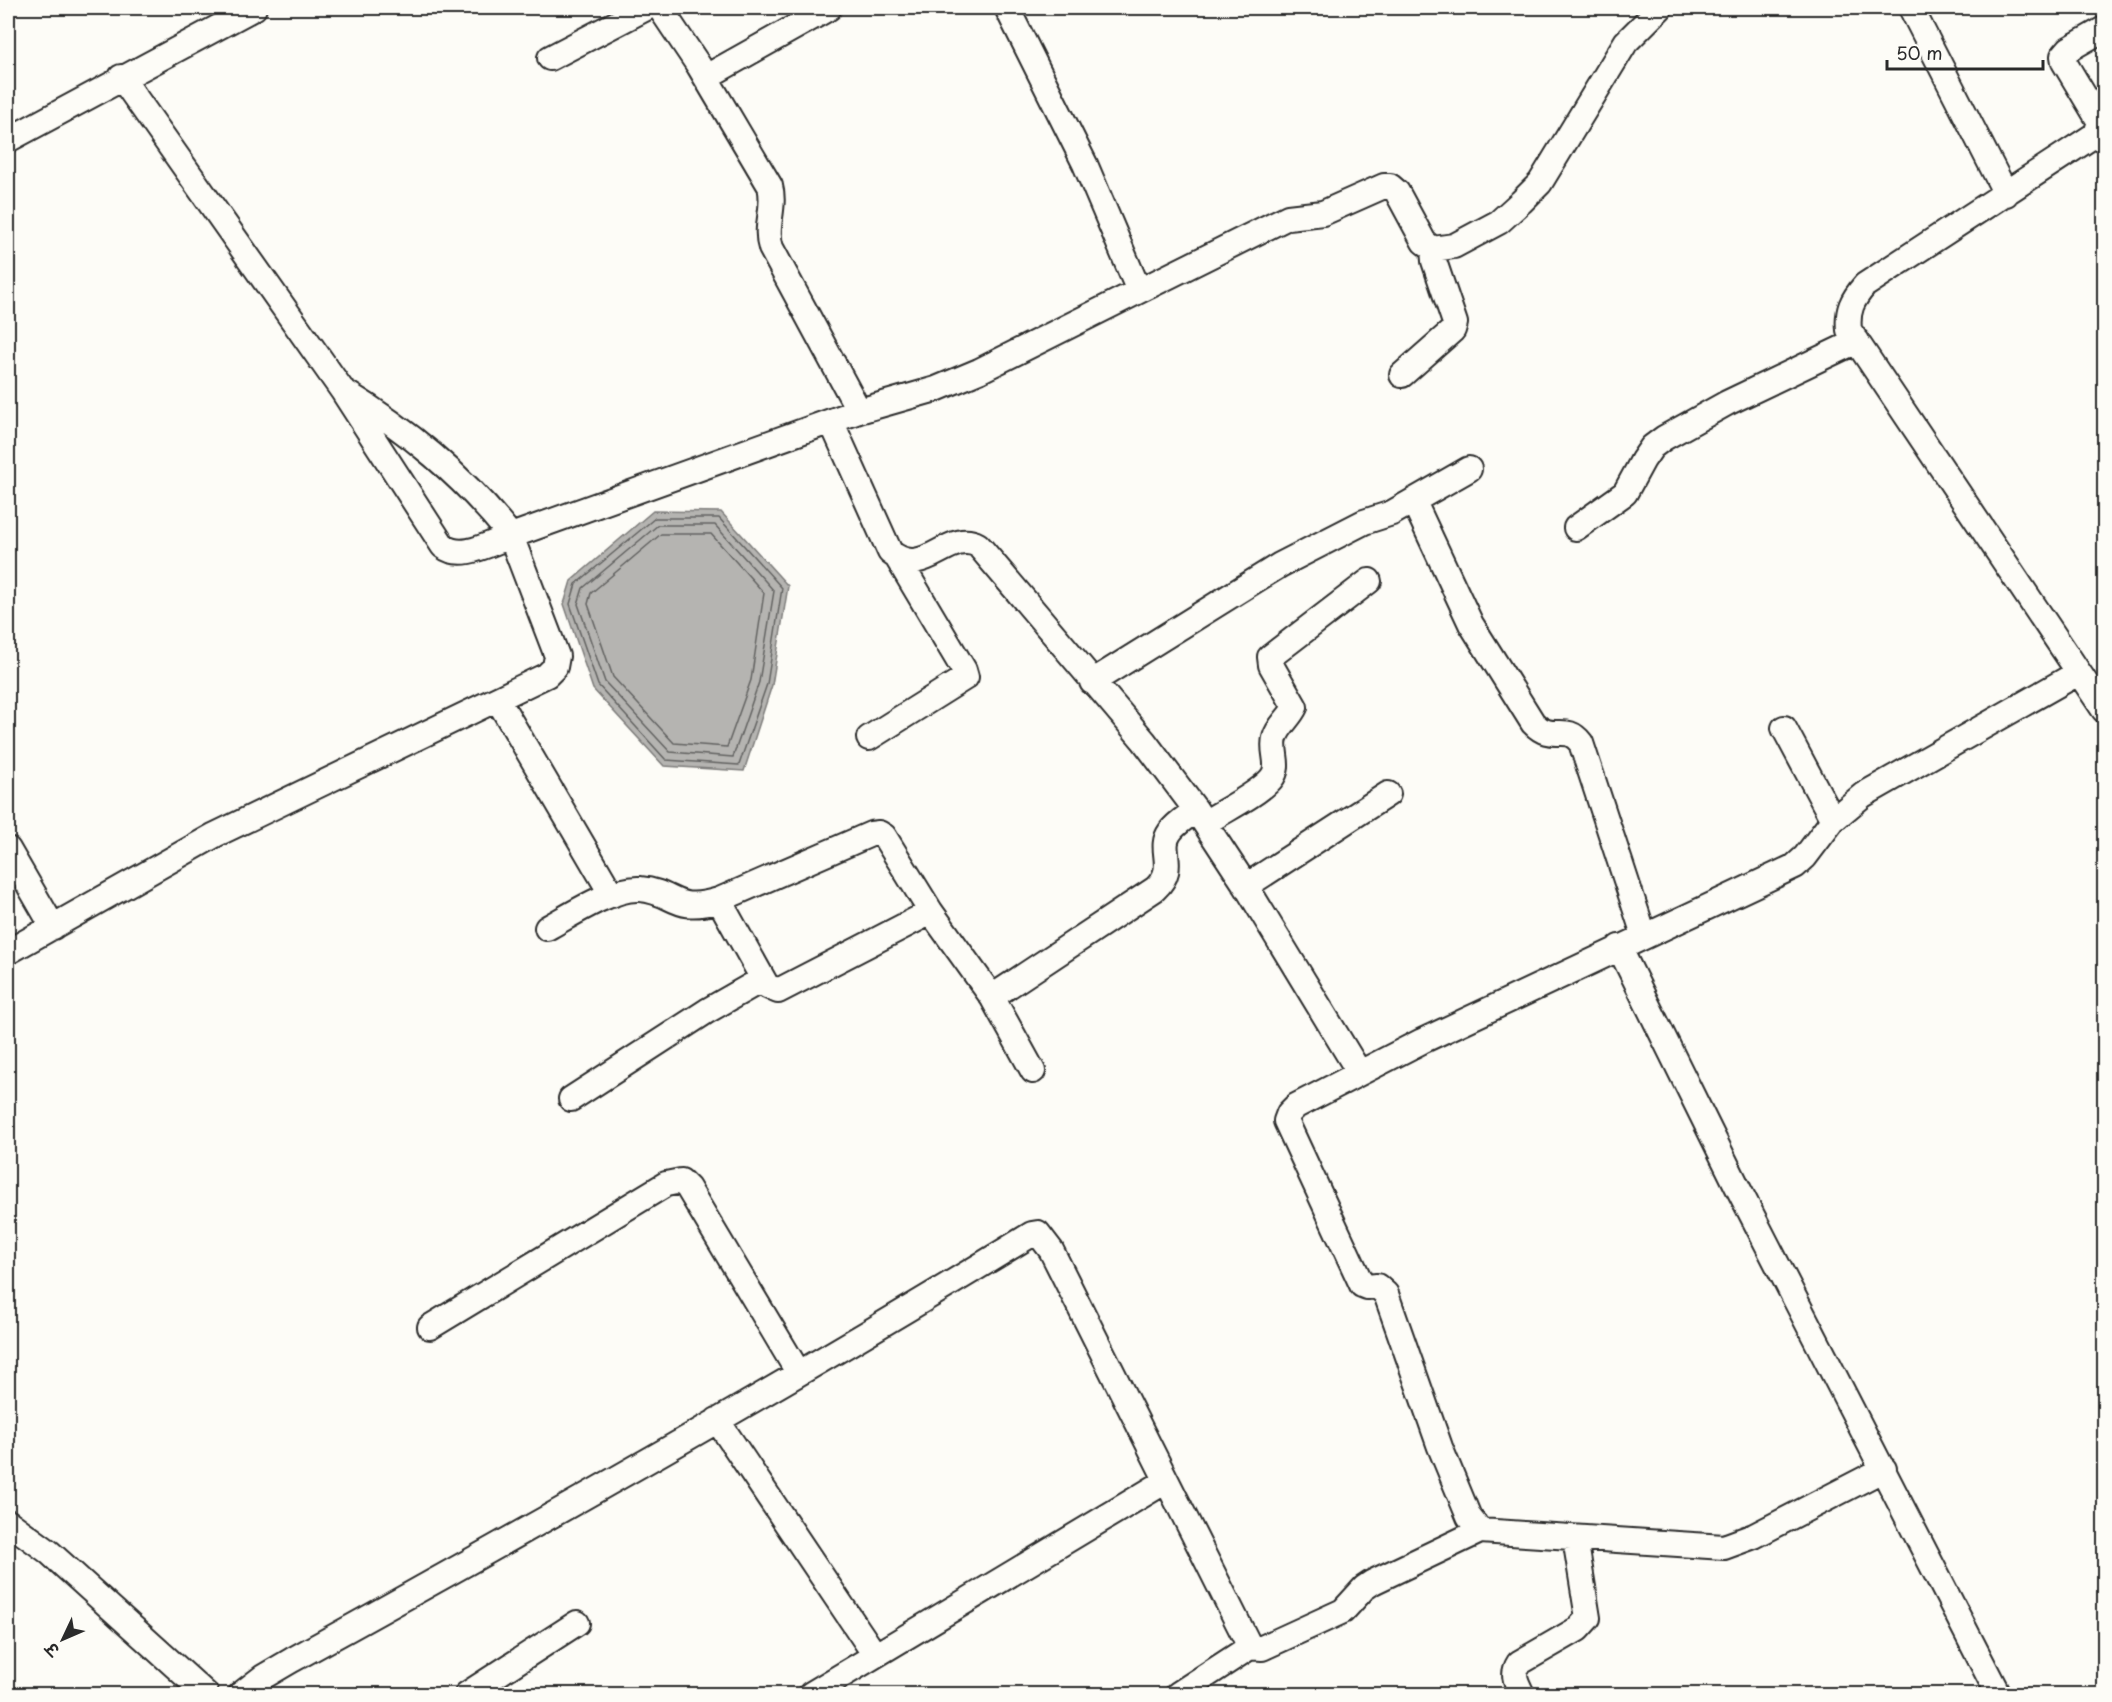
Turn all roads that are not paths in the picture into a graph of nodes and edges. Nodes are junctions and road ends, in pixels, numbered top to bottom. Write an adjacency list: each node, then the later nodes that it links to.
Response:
1 (254, 8): 10 (street)
2 (646, 8): 9 (street)
3 (660, 8): 11 (street)
4 (829, 8): 11 (street)
5 (1007, 8): 15 (street)
6 (1660, 8): 14 (street)
7 (1911, 8): 13 (street)
8 (2104, 29): 13 (street)
9 (550, 58)
10 (121, 77): 12 (street); 18 (street)
11 (706, 77): 19 (street)
12 (8, 140)
13 (2006, 194): 16 (street)
14 (1433, 249): 15 (street); 17 (street)
15 (1139, 291): 19 (street)
16 (1857, 341): 23 (street); 27 (street)
17 (1402, 375)
18 (342, 390): 24 (street); 24 (street)
19 (859, 411): 20 (street)
20 (831, 421): 24 (street); 25 (street)
21 (1469, 469): 22 (street)
22 (1414, 502): 28 (street); 43 (street)
23 (1576, 528)
24 (511, 536): 29 (street)
25 (898, 559): 28 (street); 32 (street)
26 (1369, 581): 34 (street)
27 (2078, 673): 30 (street); 35 (street)
28 (1092, 682): 34 (street)
29 (498, 700): 38 (street); 41 (street)
30 (2104, 710)
31 (1784, 728): 35 (street)
32 (869, 738)
33 (1388, 794): 37 (street)
34 (1200, 817): 37 (street); 47 (street)
35 (1833, 820): 43 (street)
36 (8, 849): 41 (street)
37 (1246, 886): 49 (street)
38 (612, 895): 39 (street); 42 (street)
39 (719, 900): 40 (street); 46 (street)
40 (931, 912): 46 (street); 47 (street)
41 (53, 927): 45 (street)
42 (547, 928)
43 (1644, 935): 44 (street)
44 (1619, 947): 49 (street); 54 (street)
45 (8, 952)
46 (763, 979): 50 (street)
47 (992, 997): 48 (street)
48 (1033, 1071)
49 (1359, 1072): 57 (street)
50 (572, 1099)
51 (430, 1327): 52 (street)
52 (798, 1372): 53 (street); 55 (street)
53 (717, 1420): 61 (street); 63 (street)
54 (1884, 1469): 58 (street); 68 (street)
55 (1166, 1481): 60 (street); 61 (street)
56 (8, 1522): 62 (street)
57 (1480, 1531): 58 (street); 60 (street)
58 (1575, 1538): 67 (street)
59 (577, 1623): 64 (street)
60 (1250, 1647): 66 (street)
61 (875, 1655): 65 (street)
62 (206, 1695)
63 (241, 1695)
64 (467, 1695)
65 (811, 1695)
66 (1178, 1695)
67 (1522, 1695)
68 (1998, 1695)

